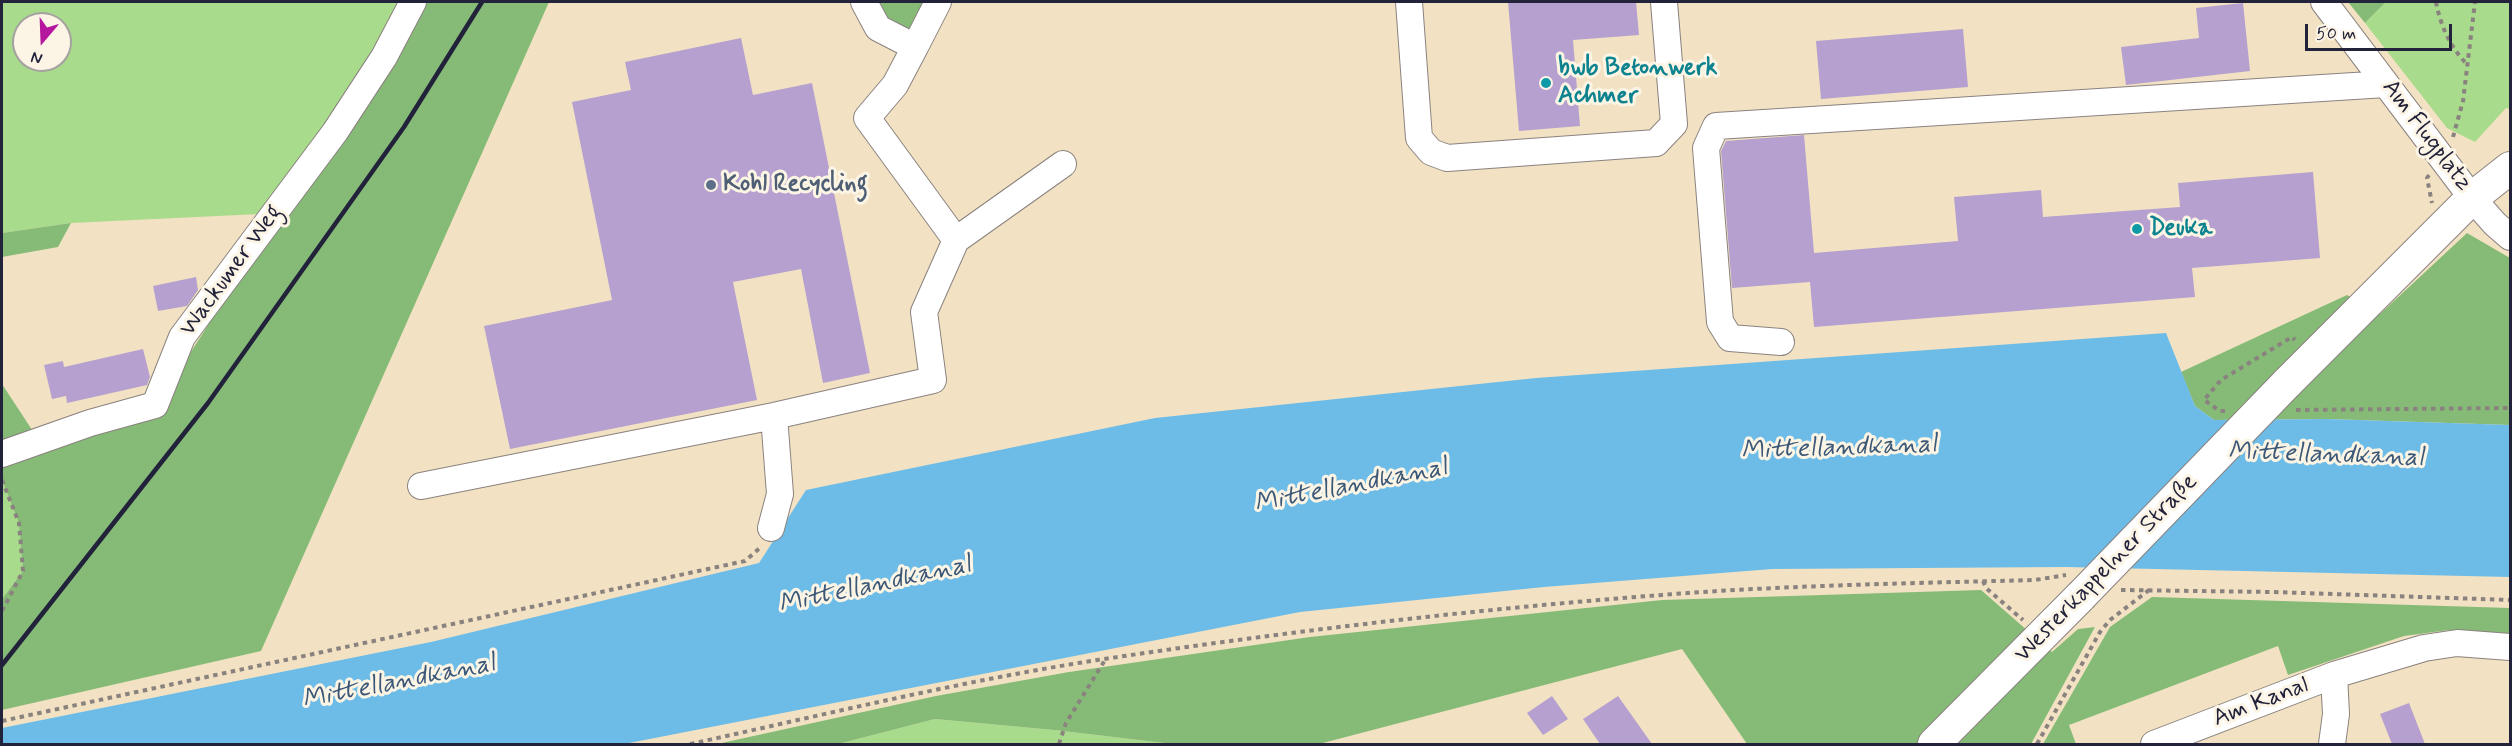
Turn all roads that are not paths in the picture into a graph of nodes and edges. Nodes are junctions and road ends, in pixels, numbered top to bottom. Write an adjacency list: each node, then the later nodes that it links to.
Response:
1 (413, 2): 16 (street, Wackumer Weg)
2 (864, 2): 7 (street)
3 (938, 2): 7 (street)
4 (1409, 2): 5 (street)
5 (1664, 2)
6 (2324, 2): 8 (street, Am Flugplatz)
7 (915, 47): 13 (street)
8 (2386, 84): 11 (street, Am Flugplatz); 14 (street)
9 (1063, 164): 13 (street)
10 (2511, 168): 11 (main road, Westerkappelner Straße)
11 (2472, 198): 12 (street, Am Flugplatz); 21 (main road, Westerkappelner Straße, bridge)
12 (2511, 237)
13 (956, 240): 15 (street)
14 (1781, 342)
15 (774, 416): 17 (street); 18 (street)
16 (2, 454)
17 (421, 486)
18 (771, 528)
19 (2511, 647): 20 (street, Am Kanal)
20 (2334, 675): 22 (street, Am Kanal); 23 (street, Am Kanal)
21 (1934, 744)
22 (2154, 744)
23 (2332, 744)

